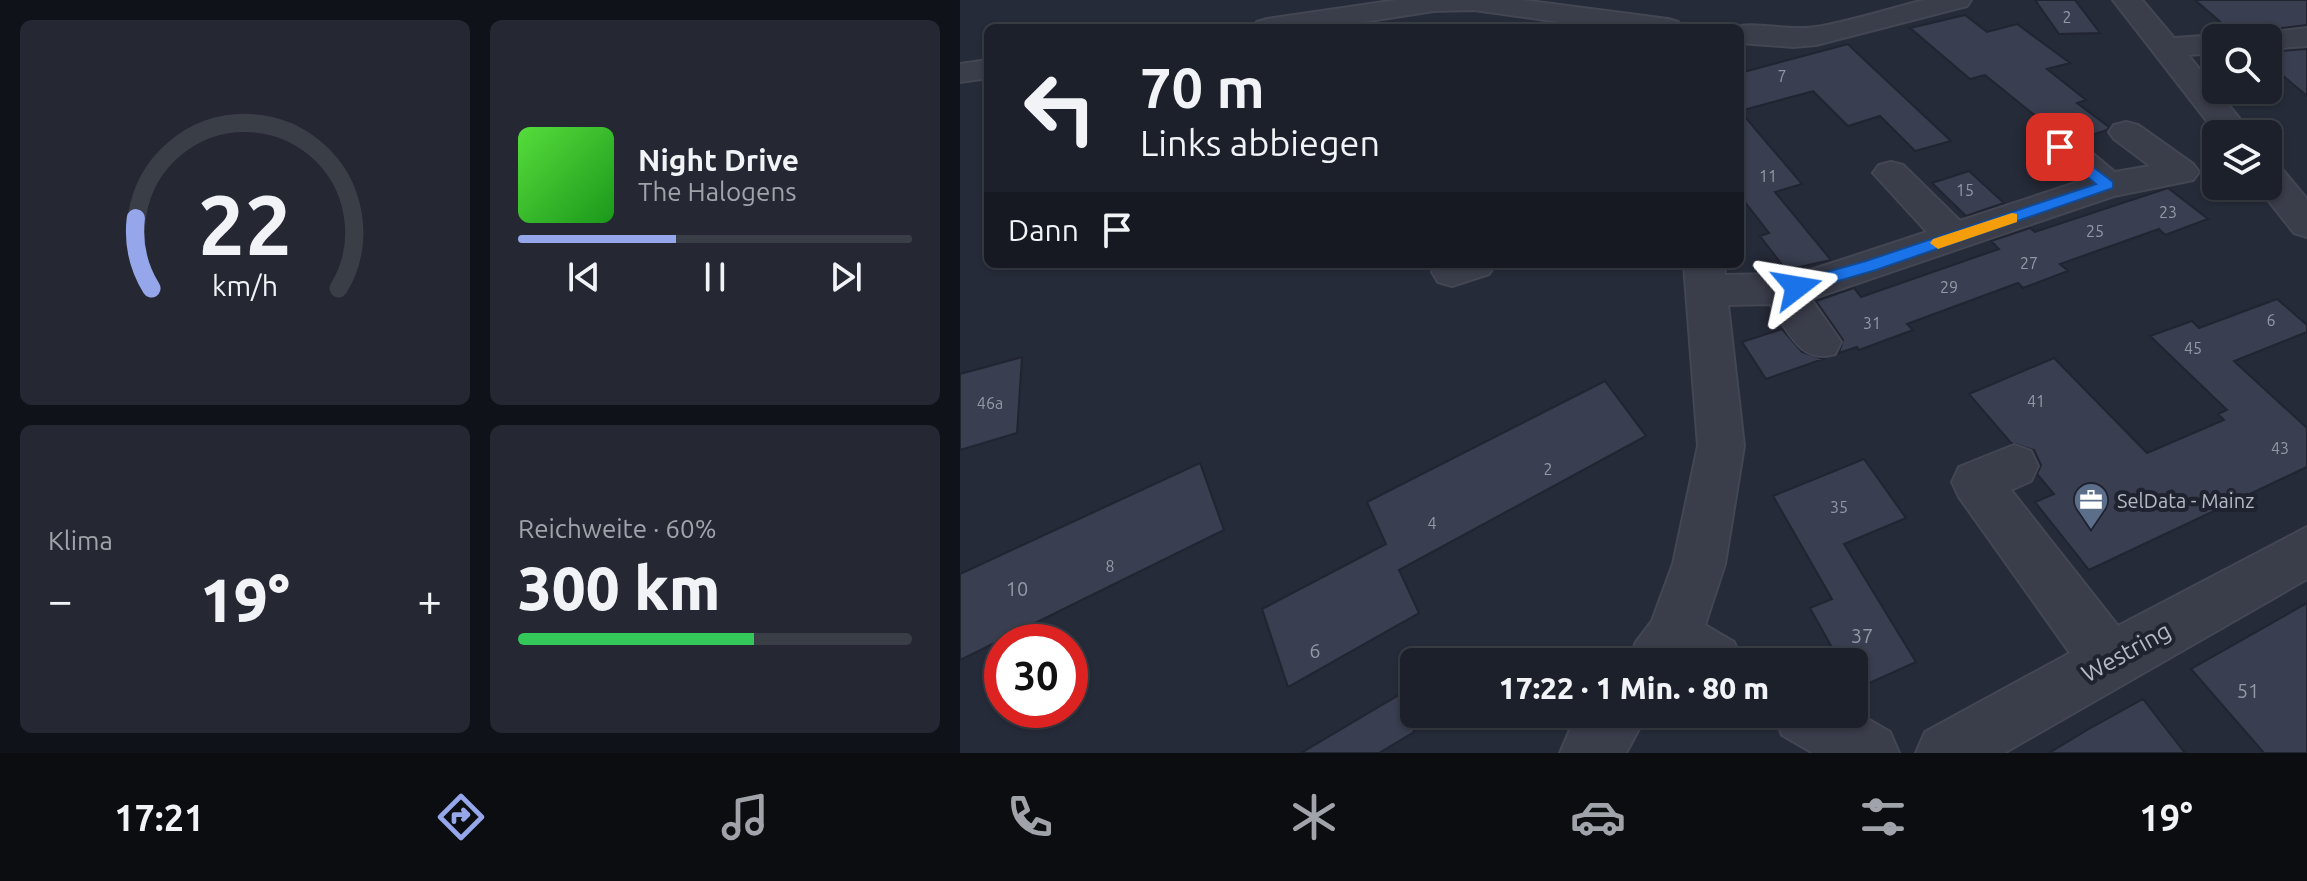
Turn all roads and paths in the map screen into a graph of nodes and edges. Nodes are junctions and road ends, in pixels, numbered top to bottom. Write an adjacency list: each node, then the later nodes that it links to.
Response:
1 (1670, 0): 7 (street)
2 (1957, 0): 8 (street)
3 (2127, 0): 12 (street)
4 (1475, 1): 5 (street); 6 (street)
5 (1293, 24)
6 (1641, 24)
7 (1670, 24)
8 (1744, 34)
9 (2307, 37): 10 (street)
10 (2282, 39)
11 (2202, 45): 12 (street)
12 (2166, 48): 15 (street)
13 (984, 70): 14 (street)
14 (960, 73)
15 (2224, 120)
16 (2126, 132): 19 (street)
17 (2060, 147): 19 (street)
18 (1891, 173): 22 (street)
19 (2108, 185): 22 (street)
20 (2282, 193): 21 (street)
21 (2307, 224)
22 (1955, 238): 24 (street)
23 (1706, 277): 24 (street); 28 (street)
24 (1781, 289): 25 (street)
25 (1820, 342)
26 (2014, 466): 29 (street)
27 (2307, 551): 29 (street, Westring)
28 (1682, 648)
29 (2110, 661): 34 (street, Westring)
30 (1608, 728): 32 (street)
31 (1827, 728): 33 (street)
32 (1590, 753)
33 (1869, 753)
34 (1946, 753)

